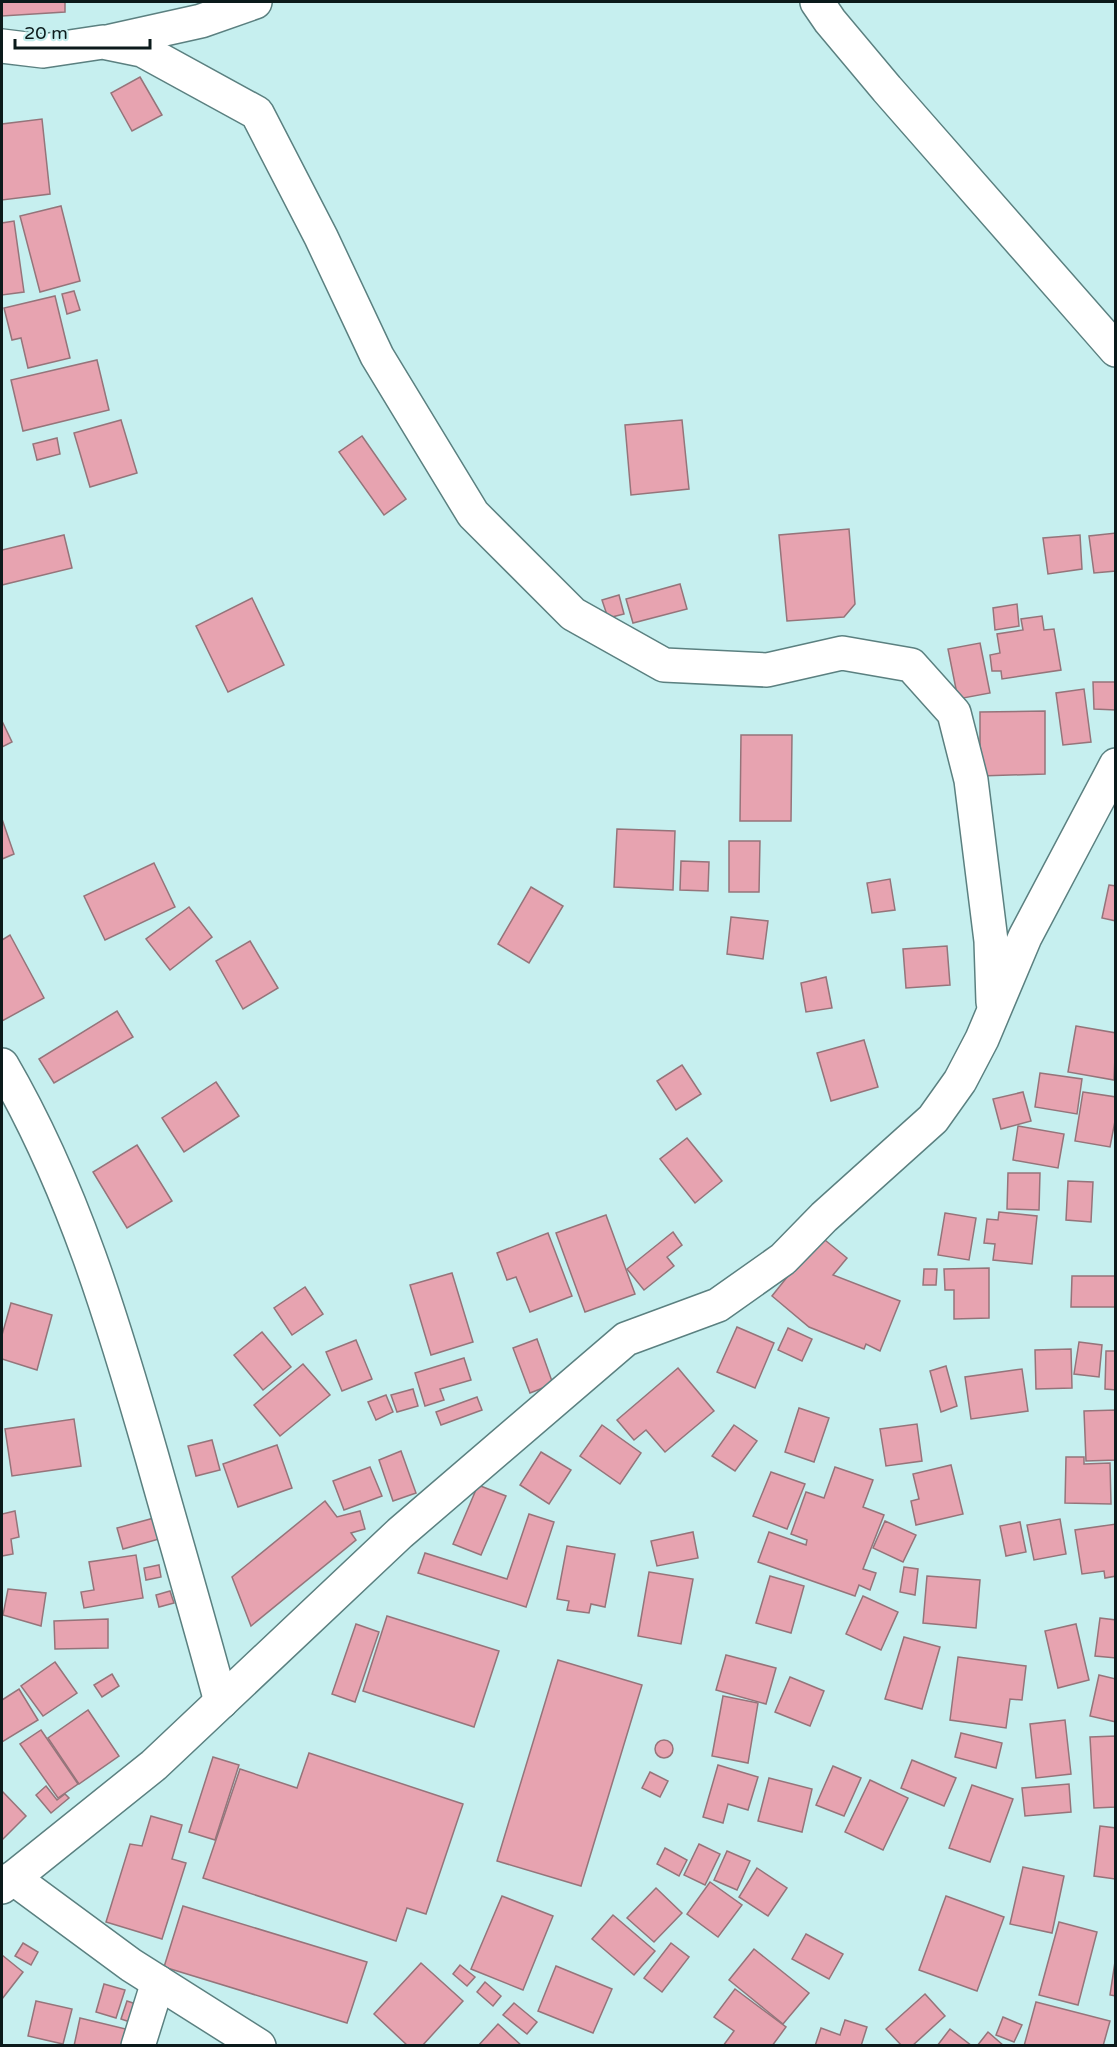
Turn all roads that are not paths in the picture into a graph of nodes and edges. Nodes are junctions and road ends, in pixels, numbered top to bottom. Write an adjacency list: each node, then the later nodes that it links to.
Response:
1 (255, 2): 3 (street)
2 (817, 2): 5 (street)
3 (103, 42): 4 (street); 7 (street)
4 (2, 46)
5 (1116, 350)
6 (1116, 765): 7 (street)
7 (993, 1013): 9 (street)
8 (2, 1065): 9 (street)
9 (221, 1702): 10 (street)
10 (7, 1882): 11 (street)
11 (158, 1982): 12 (street); 13 (street)
12 (138, 2046)
13 (259, 2046)

